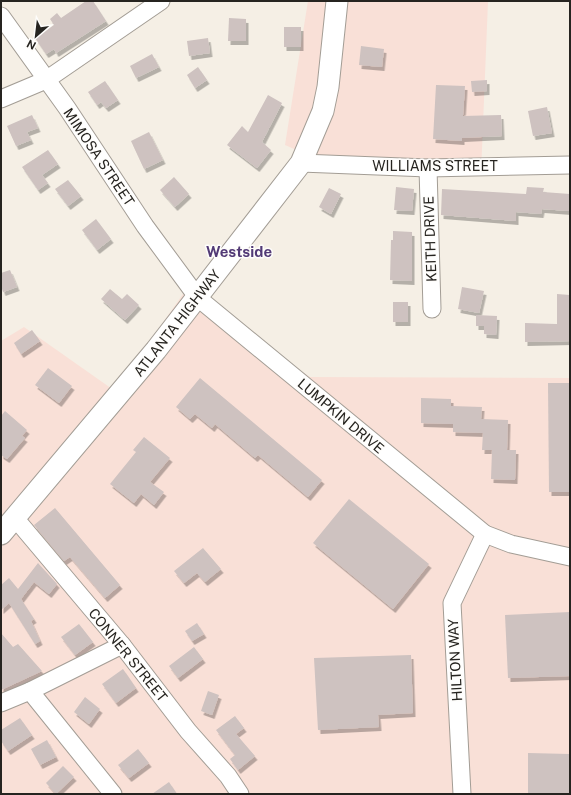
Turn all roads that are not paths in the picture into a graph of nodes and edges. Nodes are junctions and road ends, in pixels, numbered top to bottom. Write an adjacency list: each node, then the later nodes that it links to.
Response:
1 (161, 1): 4 (street)
2 (337, 1): 6 (main road, ATLANTA HIGHWAY)
3 (1, 16): 4 (street, MIMOSA STREET)
4 (46, 80): 5 (street); 9 (street, MIMOSA STREET)
5 (1, 100)
6 (301, 163): 8 (street, WILLIAMS STREET); 9 (main road, ATLANTA HIGHWAY)
7 (570, 165): 8 (street, WILLIAMS STREET)
8 (428, 168): 10 (street, KEITH DRIVE)
9 (198, 298): 11 (main road, ATLANTA HIGHWAY); 13 (street, LUMPKIN DRIVE)
10 (432, 309)
11 (15, 518): 12 (main road, ATLANTA HIGHWAY); 15 (street, CONNER STREET)
12 (1, 534)
13 (485, 534): 14 (street, LUMPKIN DRIVE); 20 (street, HILTON WAY)
14 (570, 556)
15 (122, 645): 16 (street); 19 (street, CONNER STREET)
16 (30, 691): 17 (street); 18 (street)
17 (1, 703)
18 (113, 794)
19 (240, 794)
20 (462, 794)

